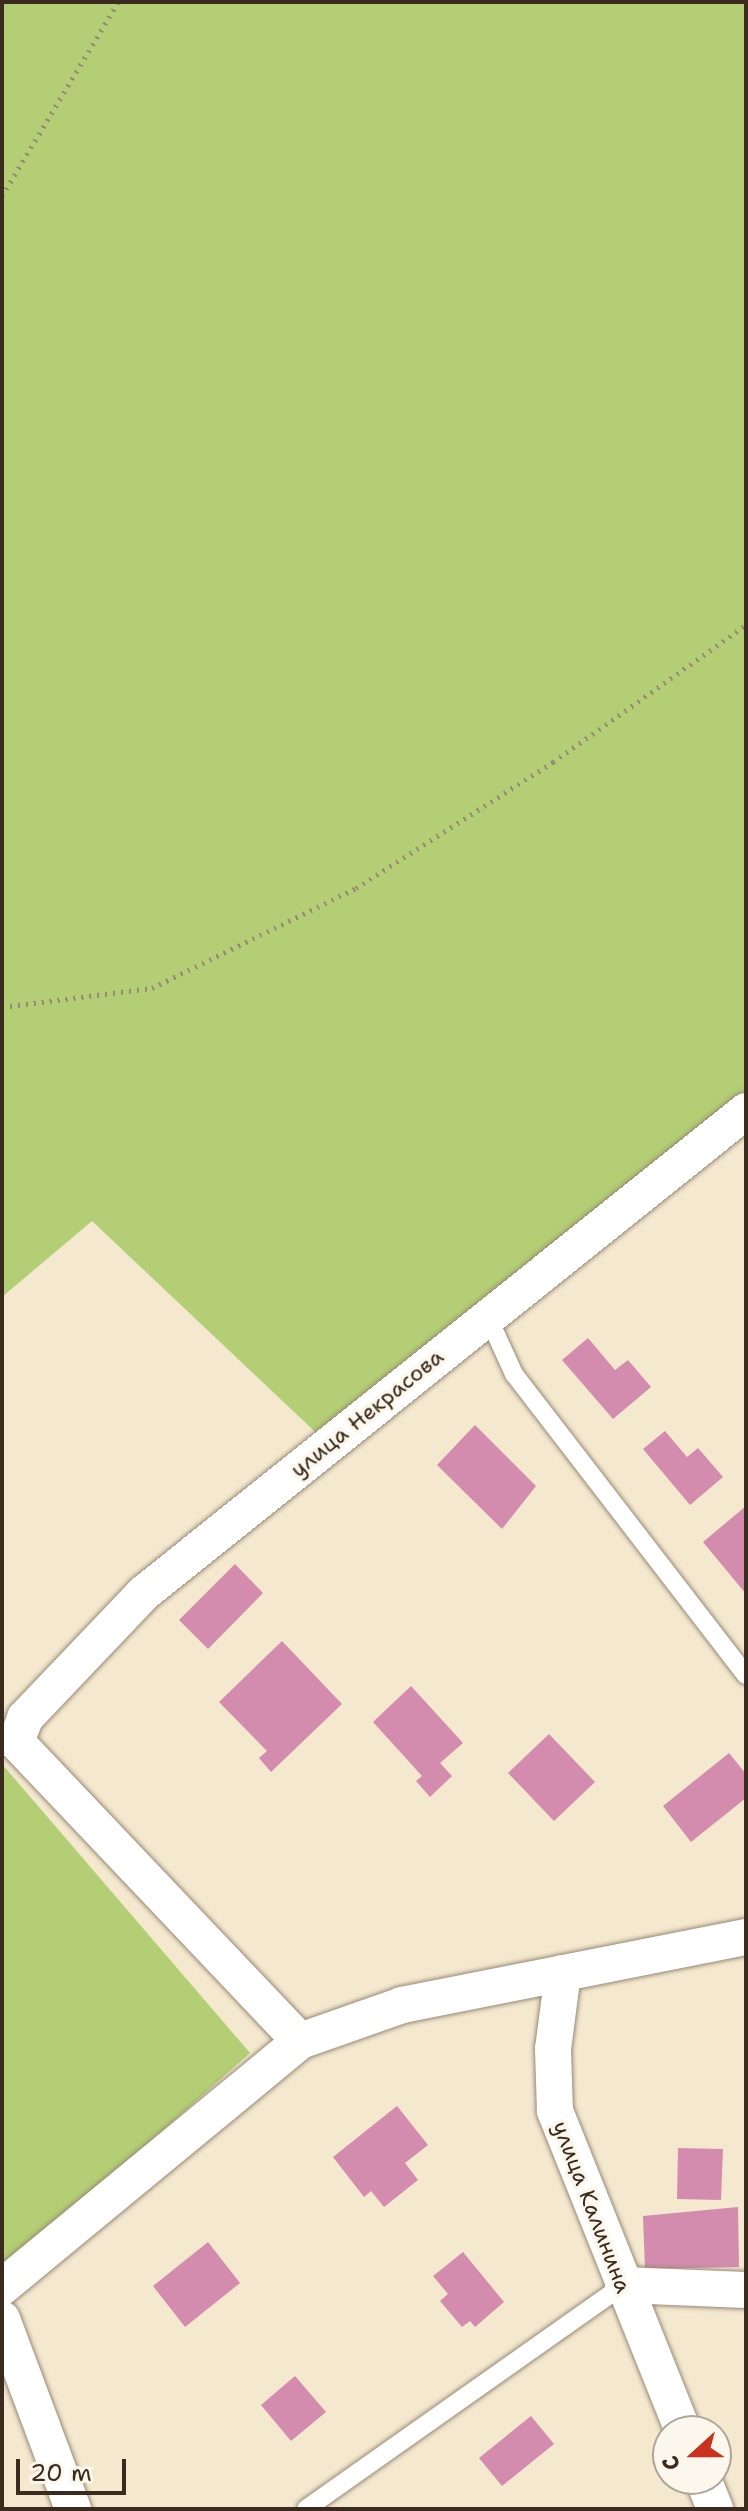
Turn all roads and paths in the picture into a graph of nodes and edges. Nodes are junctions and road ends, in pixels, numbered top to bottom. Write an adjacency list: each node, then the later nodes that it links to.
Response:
1 (118, 2): 2 (path)
2 (2, 196)
3 (746, 625): 4 (path)
4 (2, 1007)
5 (746, 1111): 6 (street, улица Некрасова)
6 (488, 1317): 7 (lane); 8 (street, улица Некрасова)
7 (746, 1675)
8 (9, 1749): 11 (street)
9 (746, 1937): 10 (street)
10 (563, 1973): 11 (street); 12 (street, улица Калинина)
11 (300, 2041): 13 (street)
12 (623, 2285): 14 (street); 16 (street, улица Калинина); 18 (lane)
13 (2, 2287)
14 (746, 2290)
15 (2, 2319): 17 (street)
16 (676, 2415)
17 (73, 2509)
18 (306, 2509)

